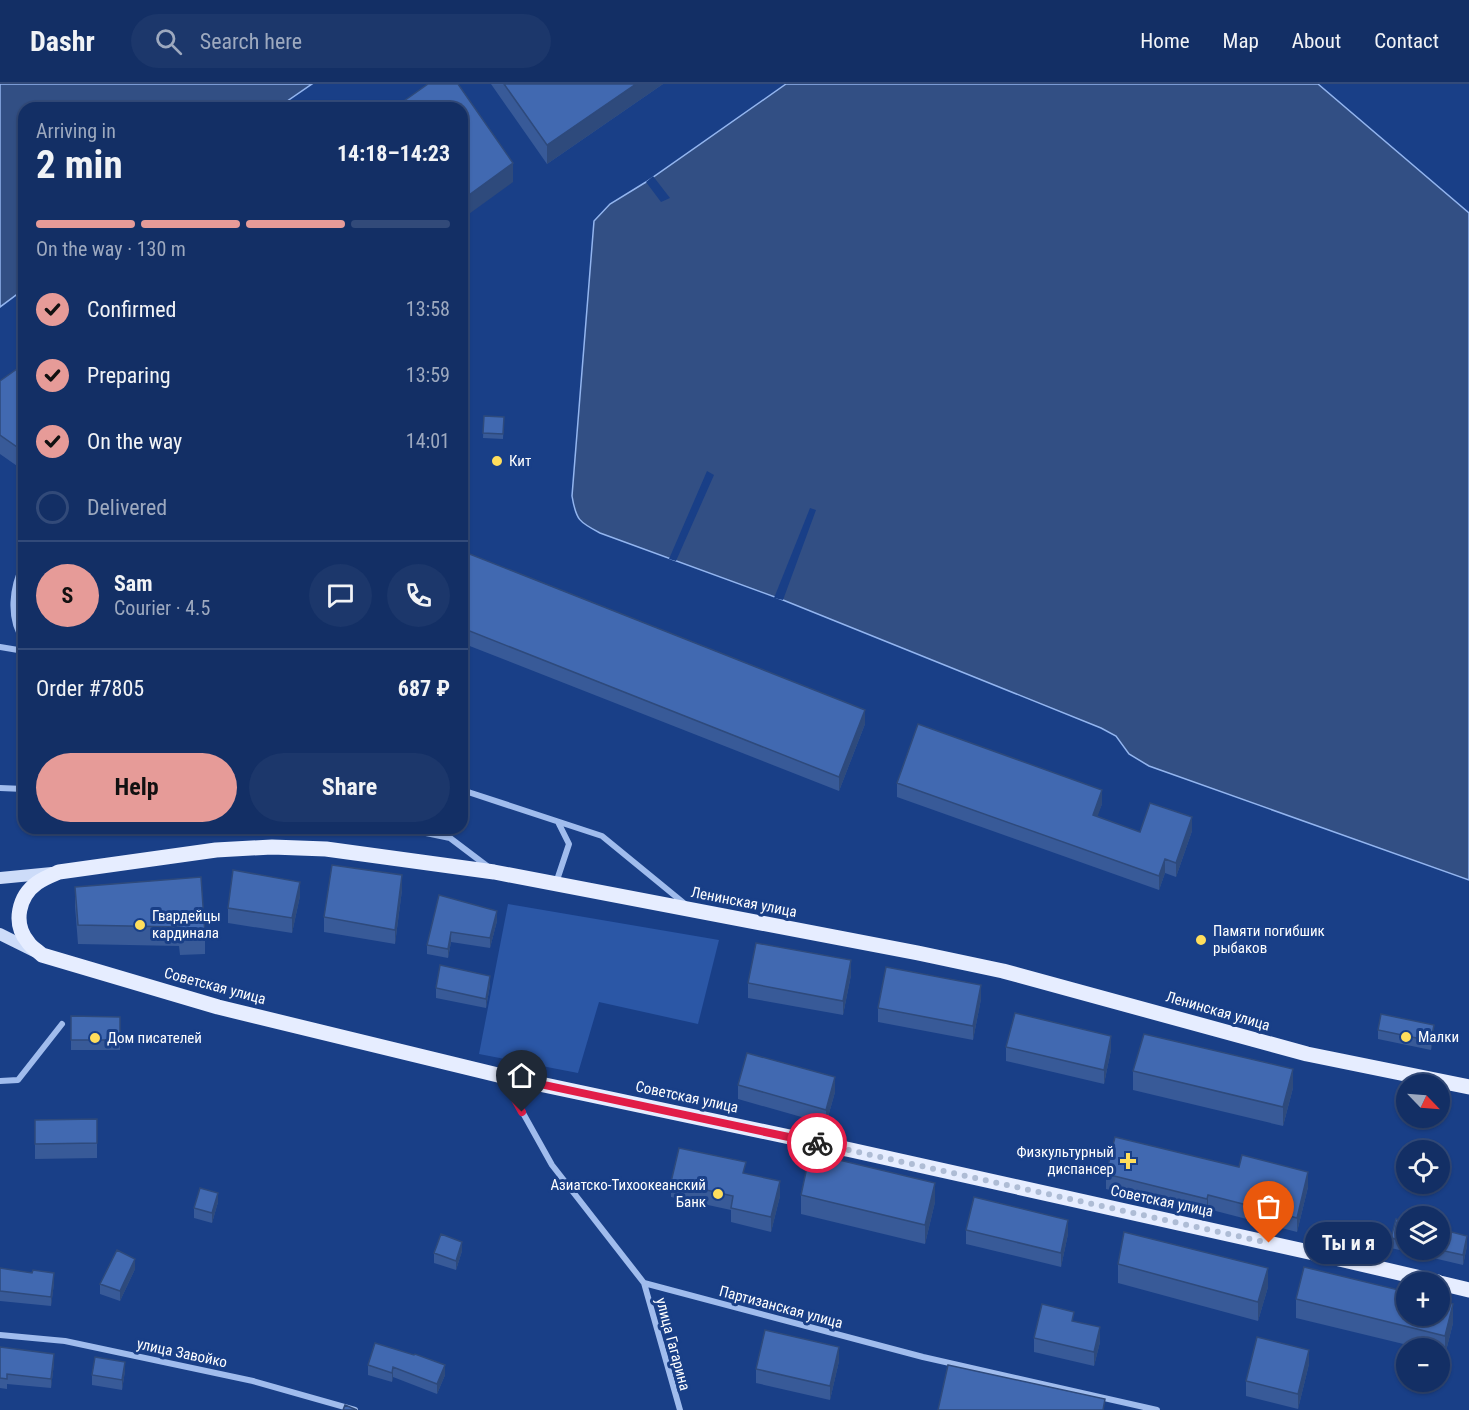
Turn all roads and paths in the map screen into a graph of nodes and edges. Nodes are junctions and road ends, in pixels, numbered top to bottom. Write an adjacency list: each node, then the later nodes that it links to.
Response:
1 (18, 577): 2 (street)
2 (18, 630)
3 (0, 647): 4 (street)
4 (18, 650)
5 (0, 788): 6 (street)
6 (18, 789)
7 (468, 792): 8 (street)
8 (558, 822): 13 (street); 14 (street)
9 (431, 834): 11 (street)
10 (59, 872): 11 (main road, Ленинская улица); 12 (main road, Ленинская улица); 16 (main road)
11 (494, 872): 13 (main road, Ленинская улица)
12 (0, 878)
13 (556, 884): 14 (main road, Ленинская улица)
14 (692, 910): 20 (main road, Ленинская улица)
15 (0, 934): 16 (main road)
16 (42, 955): 18 (main road, Советская улица)
17 (62, 1024): 19 (street)
18 (502, 1076): 21 (main road, Советская улица); 22 (street)
19 (0, 1081)
20 (1469, 1087)
21 (1396, 1273)
22 (644, 1283): 27 (street, улица Гагарина); 28 (street, Партизанская улица)
23 (1450, 1286): 24 (main road, Советская улица)
24 (1469, 1290)
25 (0, 1335): 26 (street, улица Завойко)
26 (356, 1410)
27 (680, 1410)
28 (1157, 1410)

